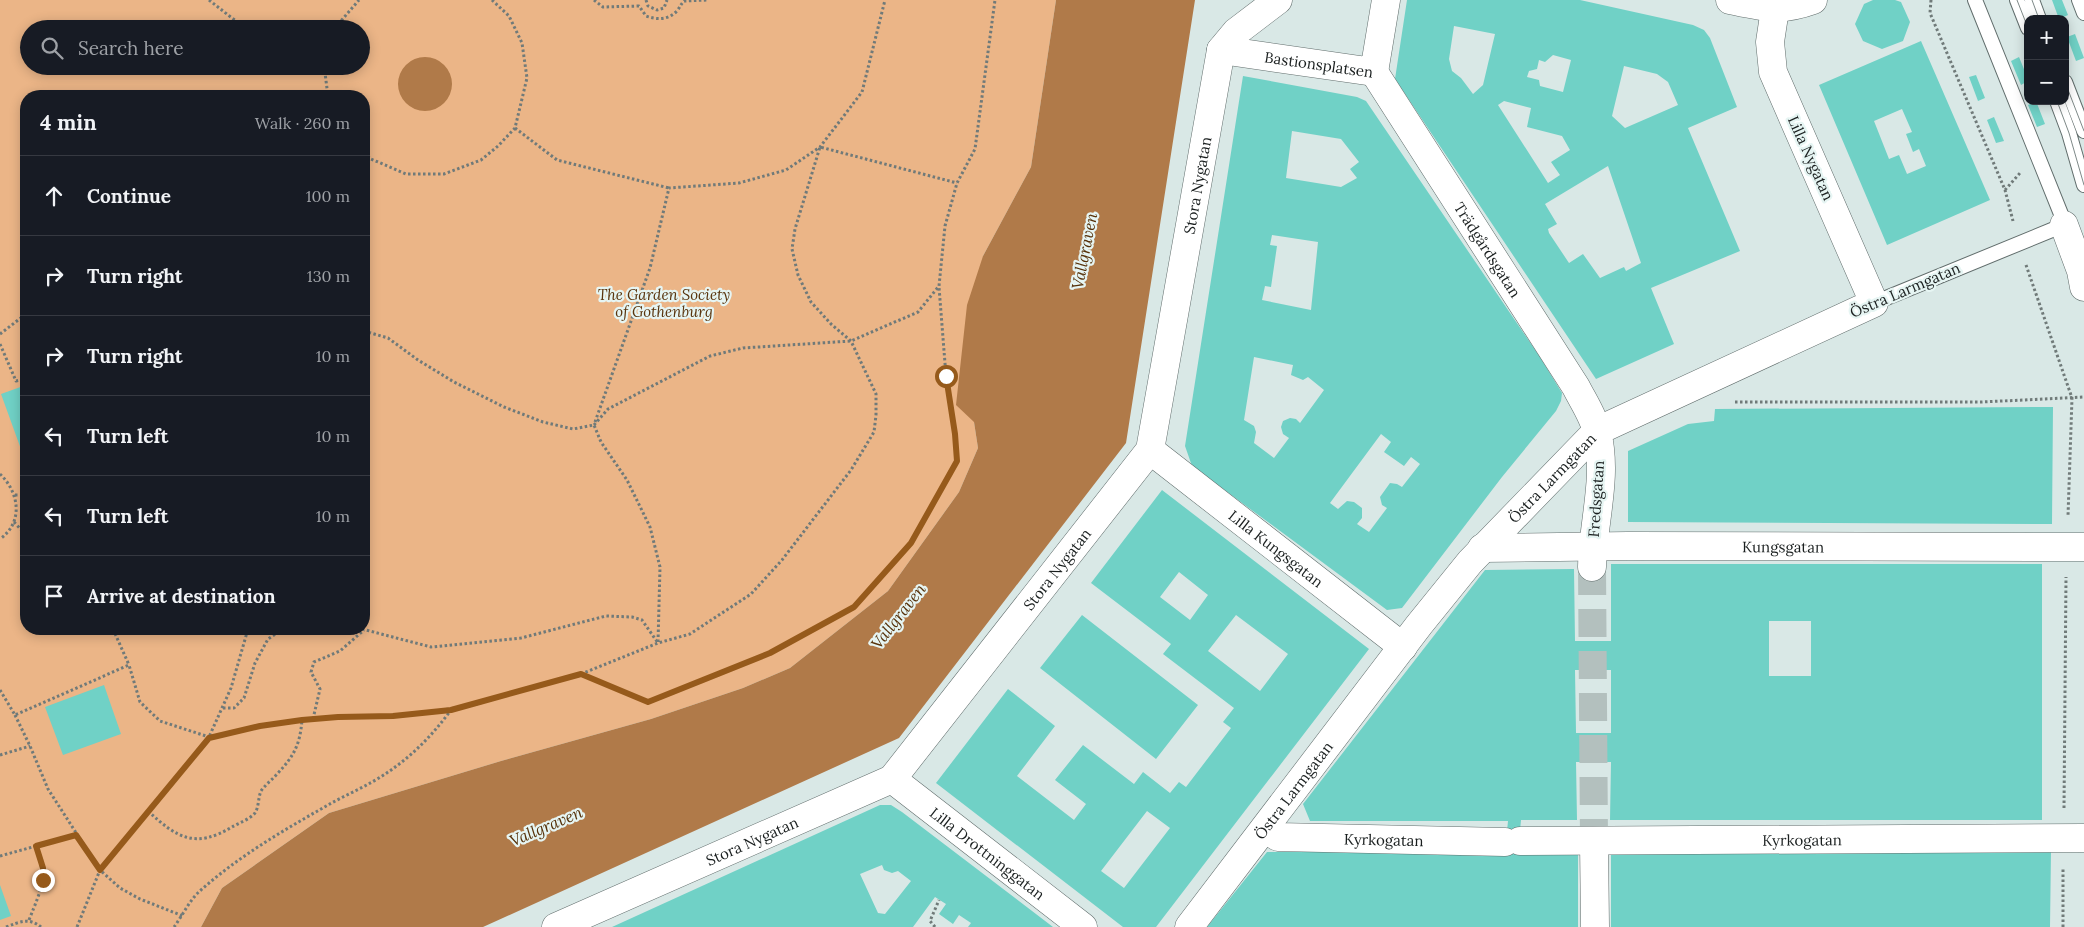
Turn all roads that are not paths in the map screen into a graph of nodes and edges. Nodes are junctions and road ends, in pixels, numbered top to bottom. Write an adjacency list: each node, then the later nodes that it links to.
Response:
1 (1278, 0): 13 (street)
2 (1386, 0): 14 (street, Bastionsplatsen)
3 (1730, 0): 9 (street)
4 (1813, 0): 9 (street)
5 (1975, 0): 19 (lane)
6 (2017, 0): 12 (lane)
7 (2032, 0): 11 (lane)
8 (2079, 0): 10 (lane)
9 (1775, 9): 22 (street, Lilla Nygatan)
10 (2084, 13)
11 (2038, 15)
12 (2024, 18)
13 (1221, 50): 14 (street, Bastionsplatsen); 24 (street, Stora Nygatan)
14 (1374, 72): 23 (street, Trädgårdsgatan)
15 (2069, 93): 17 (lane)
16 (2058, 105): 18 (lane)
17 (2084, 132)
18 (2084, 185)
19 (2064, 224): 20 (lane); 21 (street); 22 (lane, Östra Larmgatan)
20 (2084, 261)
21 (2084, 287)
22 (1874, 303): 23 (street, Östra Larmgatan)
23 (1597, 431): 25 (street, Östra Larmgatan); 27 (street, Fredsgatan)
24 (1150, 450): 28 (street, Lilla Kungsgatan); 29 (street, Stora Nygatan)
25 (1482, 548): 27 (street, Kungsgatan); 28 (street, Östra Larmgatan)
26 (2075, 548): 27 (street, Kungsgatan)
27 (1592, 556)
28 (1402, 647): 30 (street, Östra Larmgatan)
29 (892, 780): 33 (street, Stora Nygatan); 34 (street, Lilla Drottninggatan)
30 (1265, 829): 32 (street, Kyrkogatan); 35 (street, Östra Larmgatan)
31 (2074, 839): 32 (street, Kyrkogatan)
32 (1594, 841): 36 (street)
33 (556, 927)
34 (1083, 927)
35 (1190, 927)
36 (1595, 927)

